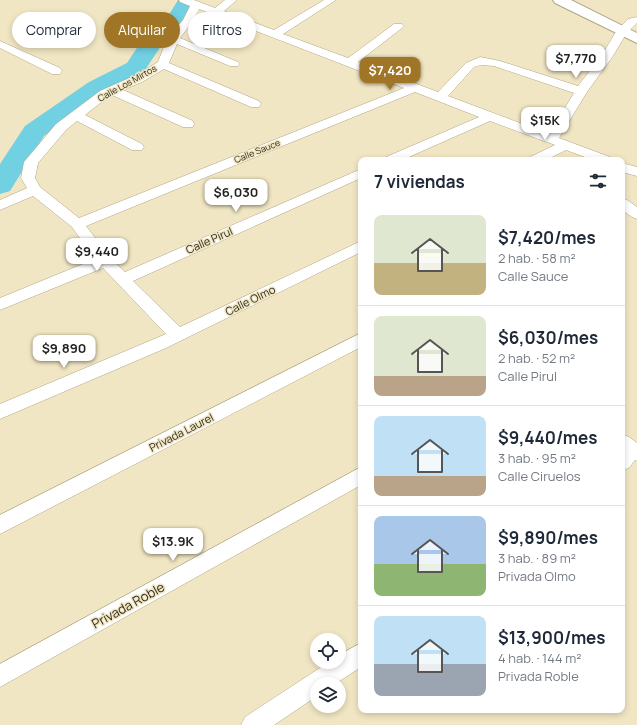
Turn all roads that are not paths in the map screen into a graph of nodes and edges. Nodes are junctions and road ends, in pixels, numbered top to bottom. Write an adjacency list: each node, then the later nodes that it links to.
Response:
1 (184, 0): 5 (street)
2 (232, 0): 6 (street)
3 (331, 0): 13 (street)
4 (560, 0): 12 (main road)
5 (196, 5): 6 (street); 11 (street, Calle Los Mirtos)
6 (216, 12)
7 (618, 14): 8 (main road)
8 (635, 21): 12 (street)
9 (398, 26): 18 (street)
10 (256, 27): 13 (street)
11 (180, 31)
12 (621, 32): 14 (main road); 24 (street)
13 (275, 34): 18 (street)
14 (637, 39)
15 (180, 42): 20 (street)
16 (0, 44): 21 (street)
17 (169, 48): 19 (street, Calle Los Mirtos)
18 (349, 63): 22 (street)
19 (163, 64): 23 (street, Calle Los Mirtos); 26 (street)
20 (234, 64)
21 (56, 71)
22 (414, 88): 25 (street); 43 (street, Calle Sauce)
23 (112, 90): 27 (street, Calle Los Mirtos); 29 (street)
24 (581, 91): 25 (street); 30 (street)
25 (440, 97): 28 (street)
26 (256, 104)
27 (76, 115): 32 (street); 39 (street, Calle Los Mirtos)
28 (491, 116): 30 (street); 33 (street)
29 (188, 124)
30 (552, 139): 31 (street)
31 (566, 145): 34 (street); 35 (street)
32 (137, 147)
33 (398, 157)
34 (541, 157)
35 (597, 157)
36 (625, 168): 37 (street)
37 (637, 172)
38 (358, 174): 46 (street, Calle Pirul)
39 (35, 190): 40 (street); 43 (street)
40 (0, 205)
41 (625, 205): 42 (street)
42 (637, 214)
43 (77, 224): 45 (street)
44 (358, 247): 48 (street, Calle Olmo)
45 (105, 261): 46 (street); 47 (street)
46 (123, 279): 48 (street)
47 (0, 304)
48 (177, 335): 50 (street, Calle Olmo)
49 (358, 341): 52 (street, Privada Laurel)
50 (0, 412)
51 (358, 477): 54 (street, Privada Roble)
52 (0, 526)
53 (358, 656): 55 (street)
54 (0, 676)
55 (253, 725)

